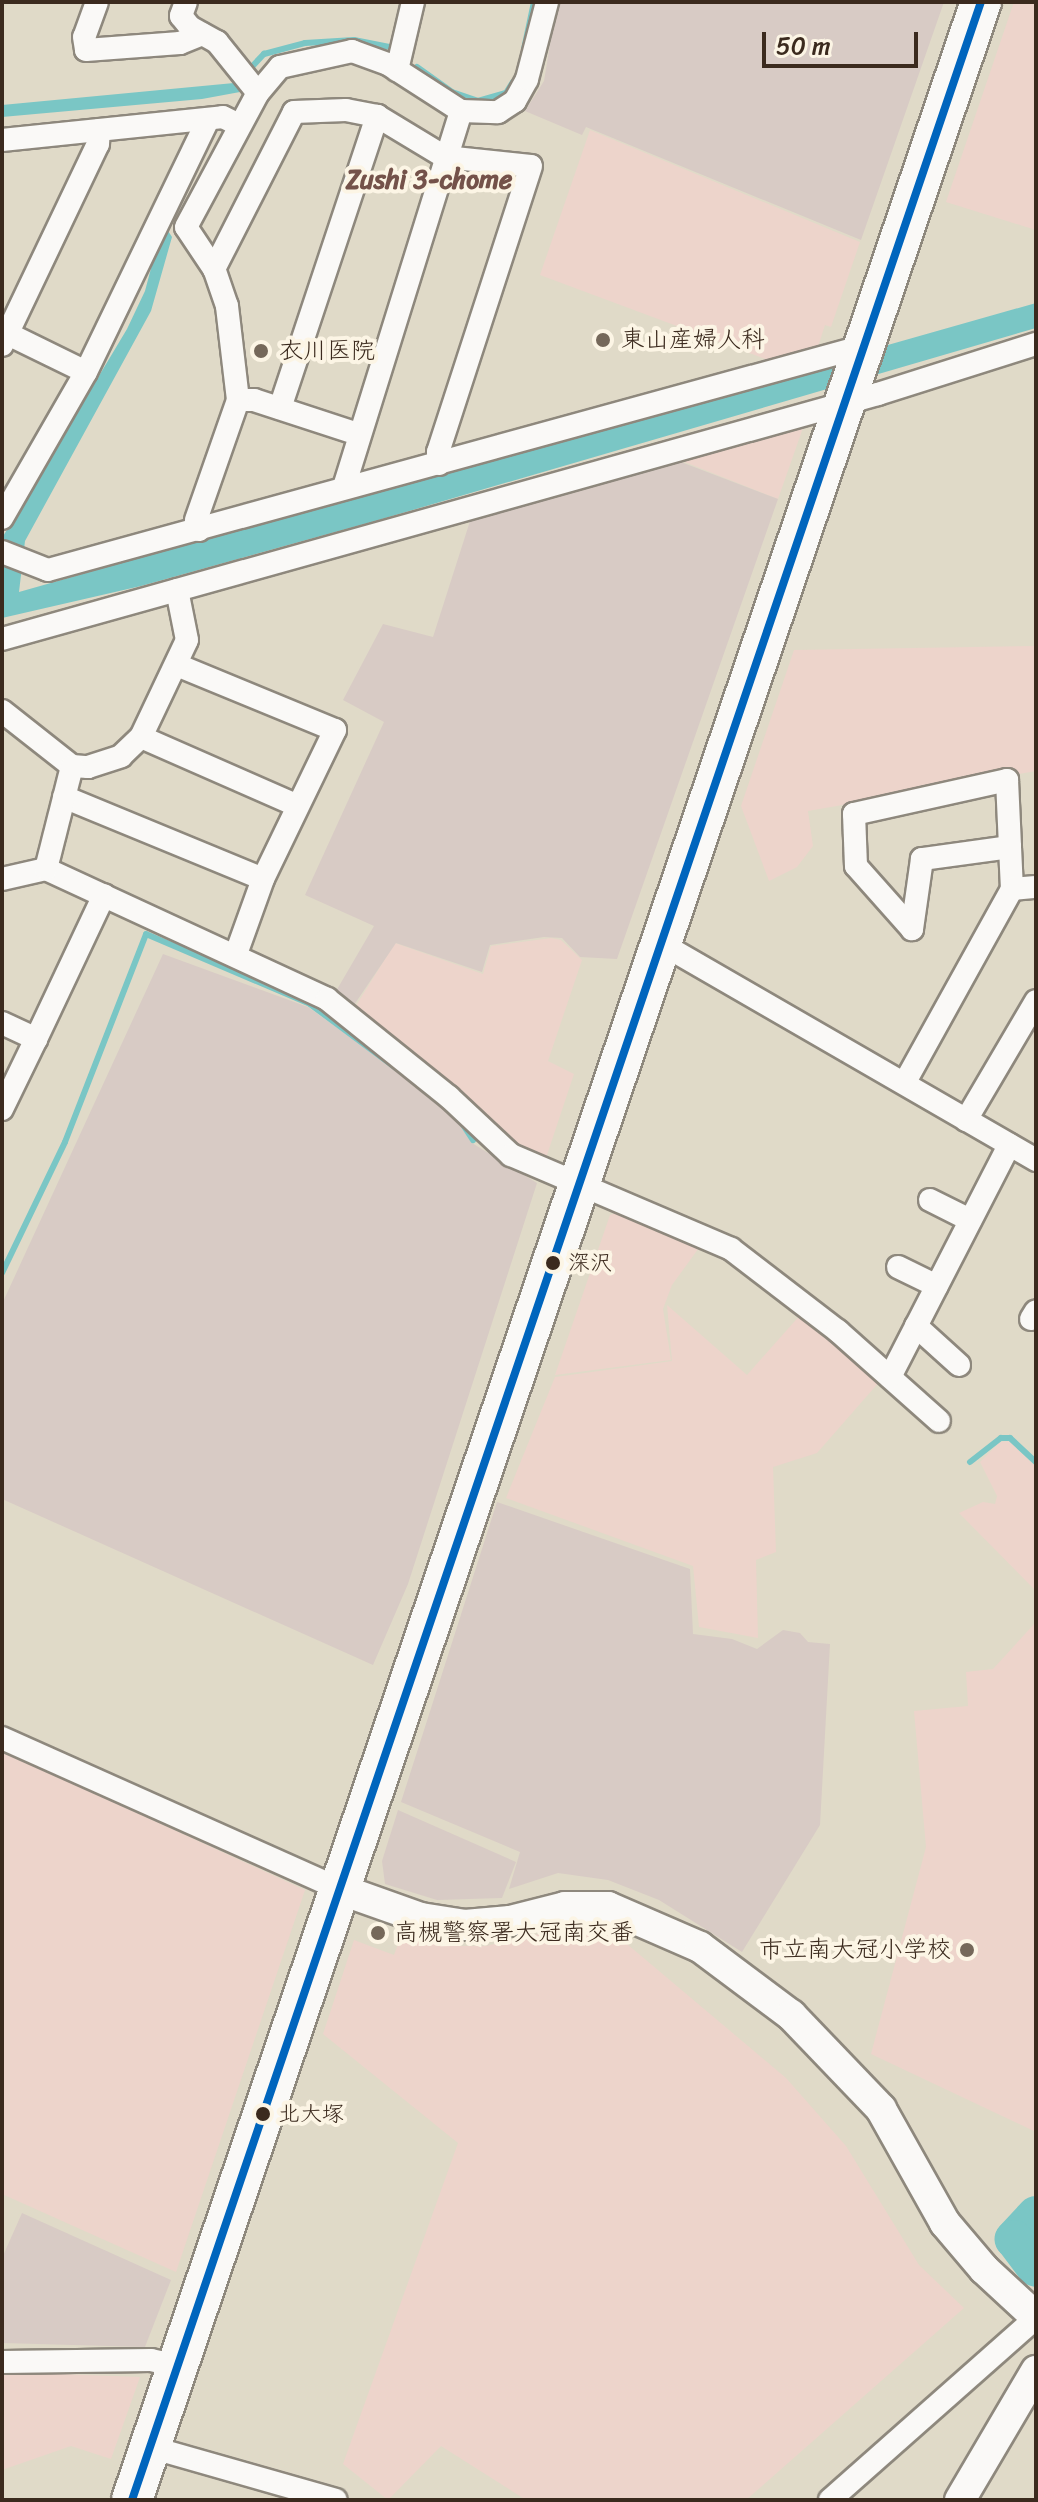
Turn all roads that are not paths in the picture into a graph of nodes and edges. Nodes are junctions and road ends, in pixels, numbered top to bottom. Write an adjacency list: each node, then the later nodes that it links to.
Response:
1 (97, 2): 6 (street)
2 (186, 2): 6 (street)
3 (413, 2): 7 (street)
4 (547, 2): 9 (street)
5 (981, 2): 19 (highway)
6 (202, 34): 8 (street)
7 (397, 70): 8 (street); 9 (street)
8 (256, 91): 12 (street)
9 (461, 111): 15 (street)
10 (377, 116): 15 (street); 16 (street); 23 (street)
11 (208, 120): 12 (street); 13 (street); 20 (street)
12 (239, 125): 16 (street)
13 (99, 130): 14 (street); 17 (street)
14 (3, 143)
15 (445, 157): 24 (street); 25 (street)
16 (214, 269): 21 (street)
17 (4, 337): 20 (street)
18 (1036, 344): 22 (street)
19 (864, 346): 22 (highway); 25 (street)
20 (86, 372): 27 (street)
21 (238, 400): 23 (street); 28 (street)
22 (845, 401): 30 (street); 45 (highway)
23 (280, 408): 24 (street)
24 (358, 434): 26 (street)
25 (439, 464): 26 (street)
26 (344, 487): 28 (street)
27 (2, 518)
28 (199, 530): 29 (street)
29 (2, 552)
30 (177, 590): 31 (street); 32 (street)
31 (2, 639)
32 (177, 665): 34 (street); 37 (street)
33 (2, 711): 35 (street)
34 (141, 737): 35 (street); 37 (street)
35 (72, 766): 36 (street)
36 (64, 797): 39 (street); 41 (street)
37 (298, 806): 41 (street)
38 (1010, 847): 38 (street); 43 (street)
39 (46, 869): 40 (street); 44 (street)
40 (2, 879)
41 (263, 879): 46 (street)
42 (1036, 887): 43 (street)
43 (1012, 889): 50 (street)
44 (104, 895): 46 (street); 49 (street)
45 (662, 944): 50 (street); 55 (highway)
46 (236, 954): 55 (street)
47 (1036, 1001): 52 (street)
48 (2, 1023): 49 (street)
49 (36, 1039): 51 (street)
50 (905, 1082): 52 (street)
51 (3, 1103)
52 (966, 1120): 53 (street)
53 (1009, 1145): 54 (street); 57 (street)
54 (1036, 1160)
55 (578, 1186): 62 (street); 65 (highway)
56 (930, 1200): 57 (street)
57 (970, 1220): 59 (street)
58 (898, 1267): 59 (street)
59 (937, 1286): 60 (street)
60 (916, 1326): 61 (street); 62 (street)
61 (959, 1365)
62 (890, 1377): 63 (street)
63 (939, 1421)
64 (2, 1738): 65 (street)
65 (339, 1889): 66 (street); 68 (highway)
66 (1036, 2317): 74 (street)
67 (2, 2362): 68 (street)
68 (177, 2366): 70 (highway)
69 (1036, 2371): 75 (street)
70 (150, 2447): 71 (street); 72 (highway)
71 (304, 2495): 73 (street)
72 (132, 2500)
73 (336, 2500)
74 (830, 2500)
75 (960, 2500)

